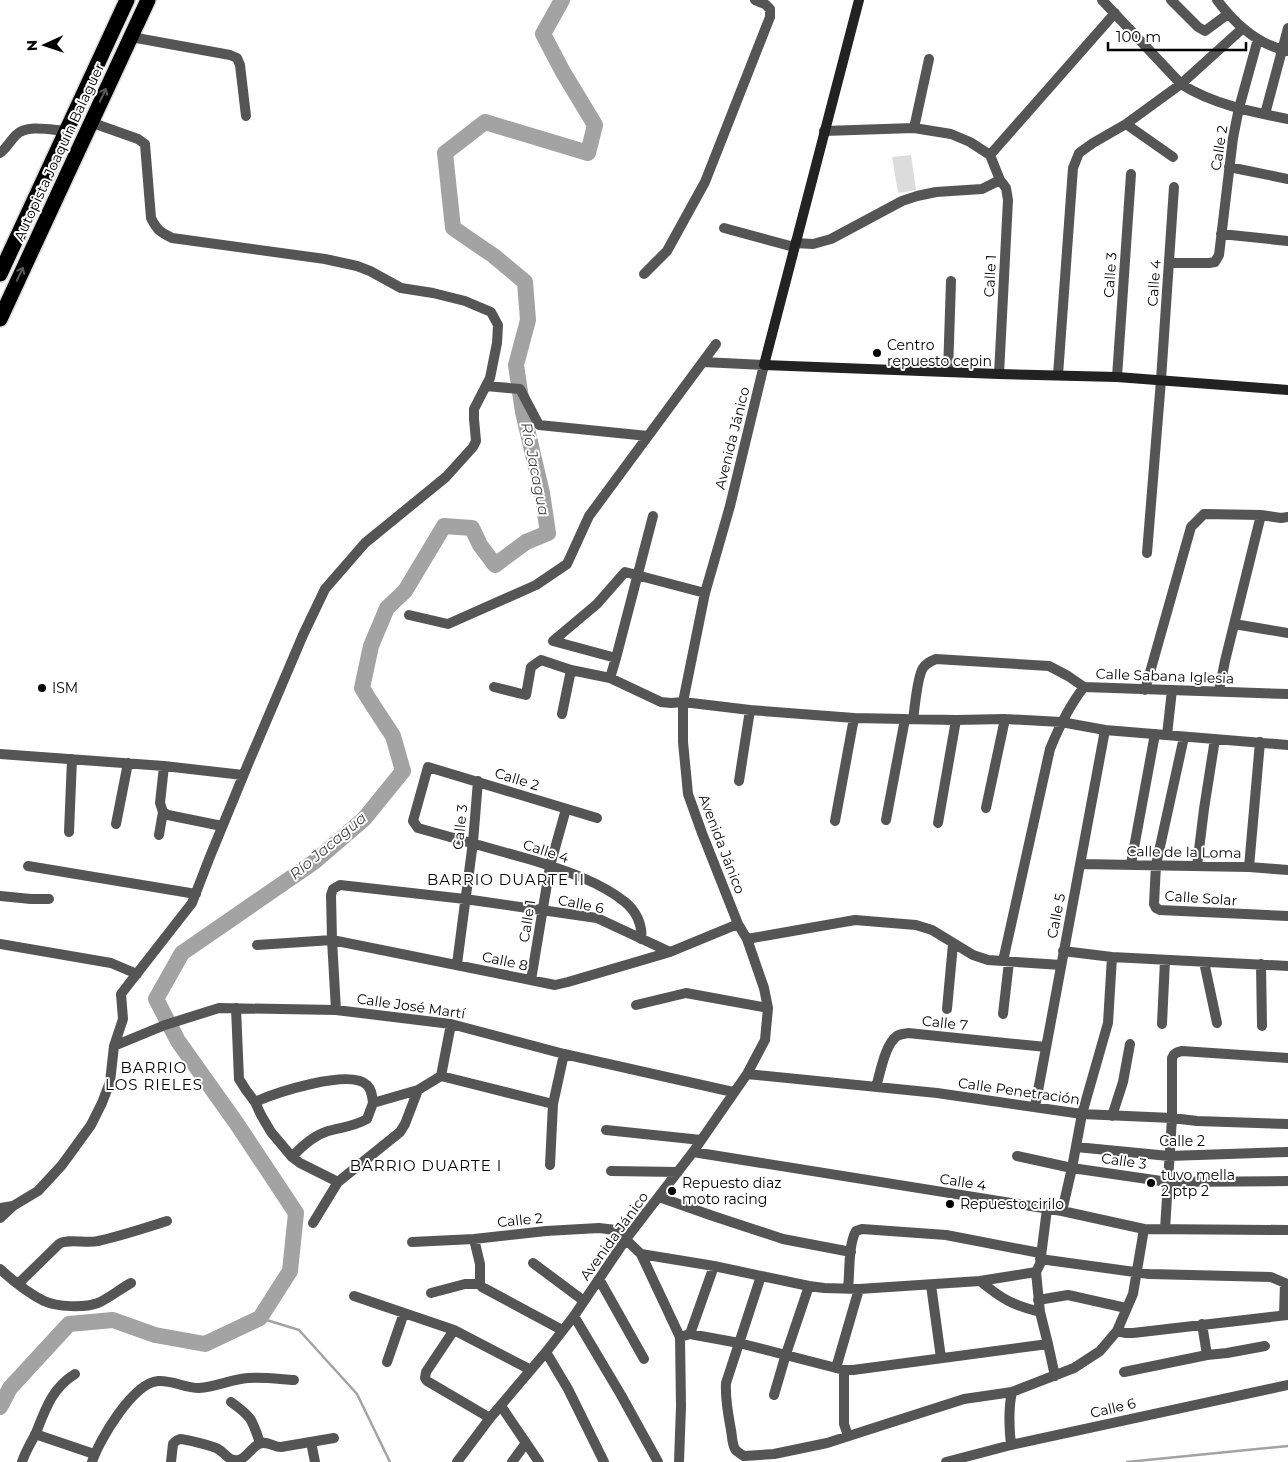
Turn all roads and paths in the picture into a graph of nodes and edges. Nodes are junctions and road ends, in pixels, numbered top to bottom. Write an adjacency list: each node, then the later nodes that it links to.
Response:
1 (127, 0): 24 (highway, Autopista Joaquín Balaguer)
2 (148, 0): 12 (highway, Autopista Joaquín Balaguer)
3 (755, 0): 40 (street)
4 (860, 0): 25 (main road, Avenida Jánico)
5 (1102, 0): 8 (street)
6 (1171, 0): 9 (street)
7 (1217, 0): 9 (street)
8 (1115, 13): 16 (street); 27 (street)
9 (1228, 14): 10 (street)
10 (1243, 28): 13 (street); 16 (street)
11 (1288, 28): 14 (street)
12 (130, 37): 19 (street); 21 (highway, Autopista Joaquín Balaguer, one-way to 12)
13 (1258, 40): 14 (street); 17 (street, Calle 2)
14 (1285, 50): 18 (street)
15 (929, 59): 23 (street)
16 (1181, 84): 17 (street); 22 (street)
17 (1239, 108): 18 (street); 29 (street, Calle 2)
18 (1265, 114): 20 (street)
19 (246, 116)
20 (1288, 119)
21 (90, 122): 42 (highway, Autopista Joaquín Balaguer, one-way to 21); 51 (street)
22 (1126, 124): 28 (street); 48 (street)
23 (914, 128): 25 (street); 27 (street)
24 (66, 131): 26 (street); 39 (highway, Autopista Joaquín Balaguer)
25 (824, 131): 37 (main road, Avenida Jánico)
26 (0, 153)
27 (990, 155): 32 (street, Calle 1)
28 (1173, 157)
29 (1229, 166): 31 (street); 35 (street, Calle 2)
30 (1131, 174): 49 (street, Calle 3)
31 (1288, 179)
32 (1000, 180): 37 (street); 47 (street, Calle 1)
33 (1174, 187): 38 (street, Calle 4)
34 (724, 228): 37 (street)
35 (1221, 234): 36 (street); 38 (street, Calle 2)
36 (1288, 241)
37 (795, 245): 45 (main road, Avenida Jánico)
38 (1169, 263): 50 (street, Calle 4)
39 (0, 274)
40 (644, 274)
41 (951, 281): 46 (street)
42 (0, 318)
43 (716, 344): 44 (street)
44 (703, 362): 45 (street); 53 (street)
45 (764, 365): 46 (main road); 59 (street, Avenida Jánico)
46 (948, 372): 47 (main road)
47 (999, 374): 48 (main road)
48 (1058, 376): 49 (main road)
49 (1117, 377): 50 (main road)
50 (1161, 380): 52 (main road); 57 (street)
51 (486, 386): 53 (street); 91 (street)
52 (1288, 390)
53 (648, 436): 60 (street)
54 (1261, 515): 56 (street); 61 (street); 68 (street)
55 (653, 516): 58 (street)
56 (1288, 518)
57 (1147, 553)
58 (637, 576): 59 (street); 63 (street); 63 (street)
59 (705, 593): 72 (street, Avenida Jánico)
60 (409, 615)
61 (1234, 624): 62 (street); 70 (street)
62 (1288, 633)
63 (616, 658): 65 (street)
64 (571, 670): 65 (street); 66 (street); 74 (street)
65 (610, 678): 72 (street)
66 (494, 687)
67 (1084, 687): 68 (street, Calle Sabana Iglesia); 76 (street, Calle Sabana Iglesia); 79 (street)
68 (1145, 690): 69 (street, Calle Sabana Iglesia)
69 (1172, 690): 70 (street, Calle Sabana Iglesia); 82 (street)
70 (1219, 691): 71 (street, Calle Sabana Iglesia)
71 (1288, 694)
72 (683, 702): 73 (street); 121 (street, Avenida Jánico)
73 (750, 710): 75 (street); 93 (street)
74 (562, 714)
75 (854, 718): 76 (street); 99 (street)
76 (909, 719): 78 (street); 98 (street, Calle Sabana Iglesia)
77 (1005, 719): 78 (street); 79 (street); 95 (street)
78 (956, 720): 100 (street)
79 (1061, 722): 80 (street); 132 (street)
80 (1105, 730): 81 (street); 107 (street, Calle 5)
81 (1155, 734): 82 (street); 108 (street)
82 (1167, 735): 83 (street)
83 (1184, 737): 84 (street); 109 (street, Calle Solar)
84 (1215, 738): 85 (street); 112 (street)
85 (1260, 742): 86 (street); 113 (street)
86 (1288, 745)
87 (0, 754): 88 (street)
88 (72, 759): 89 (street); 104 (street)
89 (128, 763): 90 (street); 101 (street)
90 (164, 766): 91 (street); 96 (street)
91 (243, 775): 103 (street)
92 (478, 781): 94 (street, Calle 2); 102 (street, Calle 2); 106 (street, Calle 3)
93 (739, 781)
94 (566, 808): 97 (street, Calle 2); 111 (street, Calle 1)
95 (986, 808)
96 (163, 812): 103 (street); 105 (street)
97 (597, 818)
98 (886, 820)
99 (835, 821)
100 (938, 823)
101 (116, 824)
102 (414, 825): 106 (street, Calle 4)
103 (222, 826): 115 (street)
104 (69, 832)
105 (159, 835)
106 (472, 842): 111 (street, Calle 4); 118 (street, Calle 3)
107 (1080, 864): 108 (street, Calle de la Loma); 128 (street, Calle 5)
108 (1131, 864): 109 (street, Calle de la Loma)
109 (1156, 864): 112 (street, Calle de la Loma); 120 (street, Calle Solar)
110 (28, 866): 115 (street)
111 (550, 866): 119 (street, Calle 1); 122 (street, Calle 4)
112 (1197, 866): 113 (street, Calle de la Loma)
113 (1249, 866): 114 (street, Calle de la Loma)
114 (1288, 870)
115 (196, 894): 138 (street)
116 (0, 896): 117 (street)
117 (49, 899)
118 (465, 899): 119 (street, Calle 6); 124 (street, Calle 6); 134 (street, Calle 3)
119 (542, 911): 122 (street, Calle 6); 139 (street, Calle 1)
120 (1288, 916)
121 (738, 924): 123 (street, Avenida Jánico); 129 (street, Calle 8)
122 (641, 939): 129 (street, Calle 6)
123 (747, 939): 126 (street); 142 (street, Avenida Jánico)
124 (332, 940): 127 (street, Calle 8); 134 (street, Calle 8); 144 (street)
125 (0, 944): 138 (street)
126 (953, 944): 132 (street); 143 (street)
127 (258, 945)
128 (1063, 951): 130 (street); 136 (street, Calle 5)
129 (670, 952): 139 (street, Calle 8)
130 (1112, 958): 131 (street); 164 (street)
131 (1165, 960): 133 (street); 148 (street)
132 (1006, 962): 136 (street); 145 (street)
133 (1204, 962): 135 (street); 146 (street)
134 (457, 964): 139 (street, Calle 8)
135 (1261, 964): 137 (street); 149 (street)
136 (1061, 965): 152 (street, Calle 5)
137 (1288, 966)
138 (137, 974): 151 (street)
139 (531, 980)
140 (636, 1005): 142 (street)
141 (236, 1008): 144 (street, Calle José Martí); 151 (street, Calle José Martí); 160 (street)
142 (768, 1008): 155 (street, Avenida Jánico)
143 (947, 1008)
144 (336, 1010): 147 (street, Calle José Martí)
145 (1003, 1014)
146 (1217, 1023)
147 (451, 1024): 153 (street, Calle José Martí); 156 (street)
148 (1162, 1024)
149 (1262, 1026)
150 (1130, 1044): 165 (street)
151 (114, 1046): 184 (street)
152 (1046, 1047): 157 (street, Calle 7); 163 (street, Calle 5)
153 (564, 1054): 159 (street, Calle José Martí); 162 (street)
154 (1288, 1058): 166 (street, Calle 2)
155 (747, 1074): 157 (street, Calle Penetración); 159 (street, Avenida Jánico)
156 (441, 1076): 158 (street); 162 (street)
157 (876, 1087): 163 (street, Calle Penetración)
158 (418, 1090): 161 (street); 181 (street)
159 (733, 1092): 169 (street, Avenida Jánico)
160 (255, 1102): 161 (street); 173 (street)
161 (372, 1103): 173 (street)
162 (553, 1104): 176 (street)
163 (1035, 1107): 164 (street, Calle Penetración)
164 (1082, 1114): 165 (street, Calle Penetración); 170 (street)
165 (1112, 1116): 166 (street, Calle Penetración)
166 (1172, 1118): 167 (street, Calle Penetración); 175 (street)
167 (1288, 1124)
168 (606, 1130): 169 (street)
169 (701, 1140): 171 (street, Avenida Jánico)
170 (1076, 1147): 175 (street, Calle 2); 177 (street)
171 (693, 1152): 179 (street, Avenida Jánico); 186 (street, Calle 4)
172 (1288, 1152): 175 (street, Calle 2)
173 (292, 1156): 181 (street)
174 (1017, 1156): 177 (street, Calle 3)
175 (1169, 1156): 182 (street)
176 (550, 1164)
177 (1072, 1168): 182 (street, Calle 3); 187 (street)
178 (611, 1171): 179 (street)
179 (678, 1172): 183 (street, Avenida Jánico)
180 (1288, 1181): 182 (street, Calle 3)
181 (338, 1182): 190 (street)
182 (1168, 1182): 192 (street)
183 (659, 1197): 195 (street, Avenida Jánico); 197 (street)
184 (13, 1206): 185 (street); 188 (street)
185 (0, 1208)
186 (1047, 1209): 187 (street, Calle 4); 199 (street)
187 (1062, 1211): 191 (street, Calle 4)
188 (0, 1218)
189 (167, 1221): 210 (street)
190 (313, 1223)
191 (1144, 1229): 192 (street, Calle 4); 204 (street)
192 (1165, 1229): 193 (street, Calle 4)
193 (1288, 1230)
194 (474, 1239): 195 (street, Calle 2); 196 (street, Calle 2); 211 (street)
195 (626, 1239): 198 (street, Calle 2); 206 (street, Avenida Jánico)
196 (412, 1242)
197 (851, 1252): 199 (street); 214 (street)
198 (641, 1254): 201 (street); 229 (street, Calle 2)
199 (1040, 1256): 203 (street); 204 (street)
200 (533, 1263): 219 (street)
201 (714, 1266): 205 (street); 229 (street)
202 (0, 1269): 210 (street)
203 (1036, 1272): 207 (street); 218 (street)
204 (1137, 1273): 208 (street); 220 (street)
205 (761, 1276): 213 (street); 230 (street)
206 (598, 1279): 219 (street, Avenida Jánico); 237 (street)
207 (980, 1281): 212 (street); 221 (street)
208 (1287, 1281): 223 (street)
209 (131, 1283): 210 (street)
210 (18, 1284)
211 (480, 1284): 216 (street); 227 (street)
212 (931, 1284): 215 (street); 236 (street)
213 (809, 1286): 214 (street); 234 (street)
214 (848, 1288): 215 (street)
215 (859, 1289): 239 (street)
216 (430, 1293)
217 (354, 1296): 222 (street)
218 (1038, 1300): 220 (street); 221 (street)
219 (584, 1301): 224 (street, Avenida Jánico)
220 (1126, 1308): 228 (street)
221 (1040, 1312): 231 (street)
222 (404, 1313): 226 (street); 238 (street)
223 (1286, 1315): 225 (street)
224 (574, 1316): 227 (street, Avenida Jánico); 266 (street)
225 (1202, 1324): 228 (street); 235 (street)
226 (454, 1330): 240 (street); 250 (street)
227 (562, 1330): 233 (street, Avenida Jánico)
228 (1117, 1331): 243 (street)
229 (685, 1335): 230 (street); 267 (street)
230 (739, 1343): 234 (street); 252 (street)
231 (1048, 1344): 236 (street); 243 (street)
232 (1265, 1346): 235 (street)
233 (546, 1352): 240 (street, Avenida Jánico); 265 (street)
234 (786, 1354): 239 (street); 247 (street)
235 (1207, 1355): 241 (street)
236 (941, 1358): 239 (street)
237 (644, 1359)
238 (387, 1362)
239 (840, 1369): 252 (street)
240 (531, 1370): 249 (street, Avenida Jánico)
241 (1124, 1372)
242 (75, 1374): 251 (street)
243 (1055, 1376): 246 (street)
244 (294, 1380): 258 (street)
245 (1288, 1384): 257 (street, Calle 6)
246 (1012, 1392): 252 (street); 257 (street)
247 (774, 1395)
248 (232, 1402): 255 (street)
249 (501, 1406): 250 (street, Avenida Jánico); 256 (street)
250 (490, 1418): 262 (street, Avenida Jánico)
251 (35, 1434): 258 (street); 259 (street)
252 (848, 1436)
253 (334, 1438): 254 (street)
254 (311, 1442): 255 (street); 261 (street)
255 (260, 1443): 260 (street)
256 (526, 1443): 263 (street); 264 (street)
257 (1011, 1445): 268 (street, Calle 6)
258 (93, 1458)
259 (22, 1462)
260 (171, 1462)
261 (315, 1462)
262 (457, 1462)
263 (512, 1462)
264 (539, 1462)
265 (604, 1462)
266 (658, 1462)
267 (679, 1462)
268 (946, 1462)

